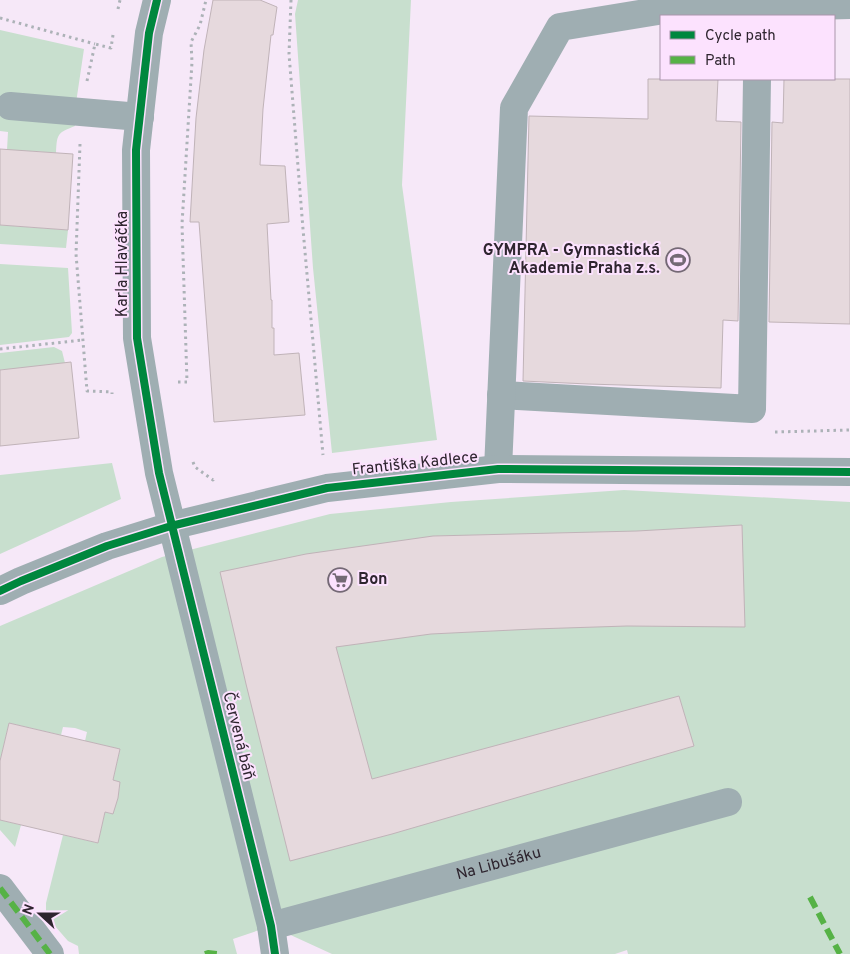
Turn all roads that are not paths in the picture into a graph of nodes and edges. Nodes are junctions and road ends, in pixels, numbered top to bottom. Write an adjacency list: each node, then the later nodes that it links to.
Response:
1 (157, 0): 6 (street, Karla Hlaváčka)
2 (850, 4): 3 (street)
3 (754, 12): 7 (street)
4 (757, 80): 7 (street)
5 (10, 106): 6 (street)
6 (140, 117): 10 (street, Karla Hlaváčka)
7 (502, 395): 8 (street)
8 (498, 469): 9 (street, Františka Kadlece); 10 (street, Františka Kadlece)
9 (850, 472)
10 (171, 526): 11 (street, Františka Kadlece); 14 (street, Červená báň)
11 (0, 591)
12 (728, 802): 14 (street, Na Libušáku)
13 (0, 888): 15 (street)
14 (271, 926): 16 (street, Červená báň)
15 (50, 954)
16 (275, 954)

